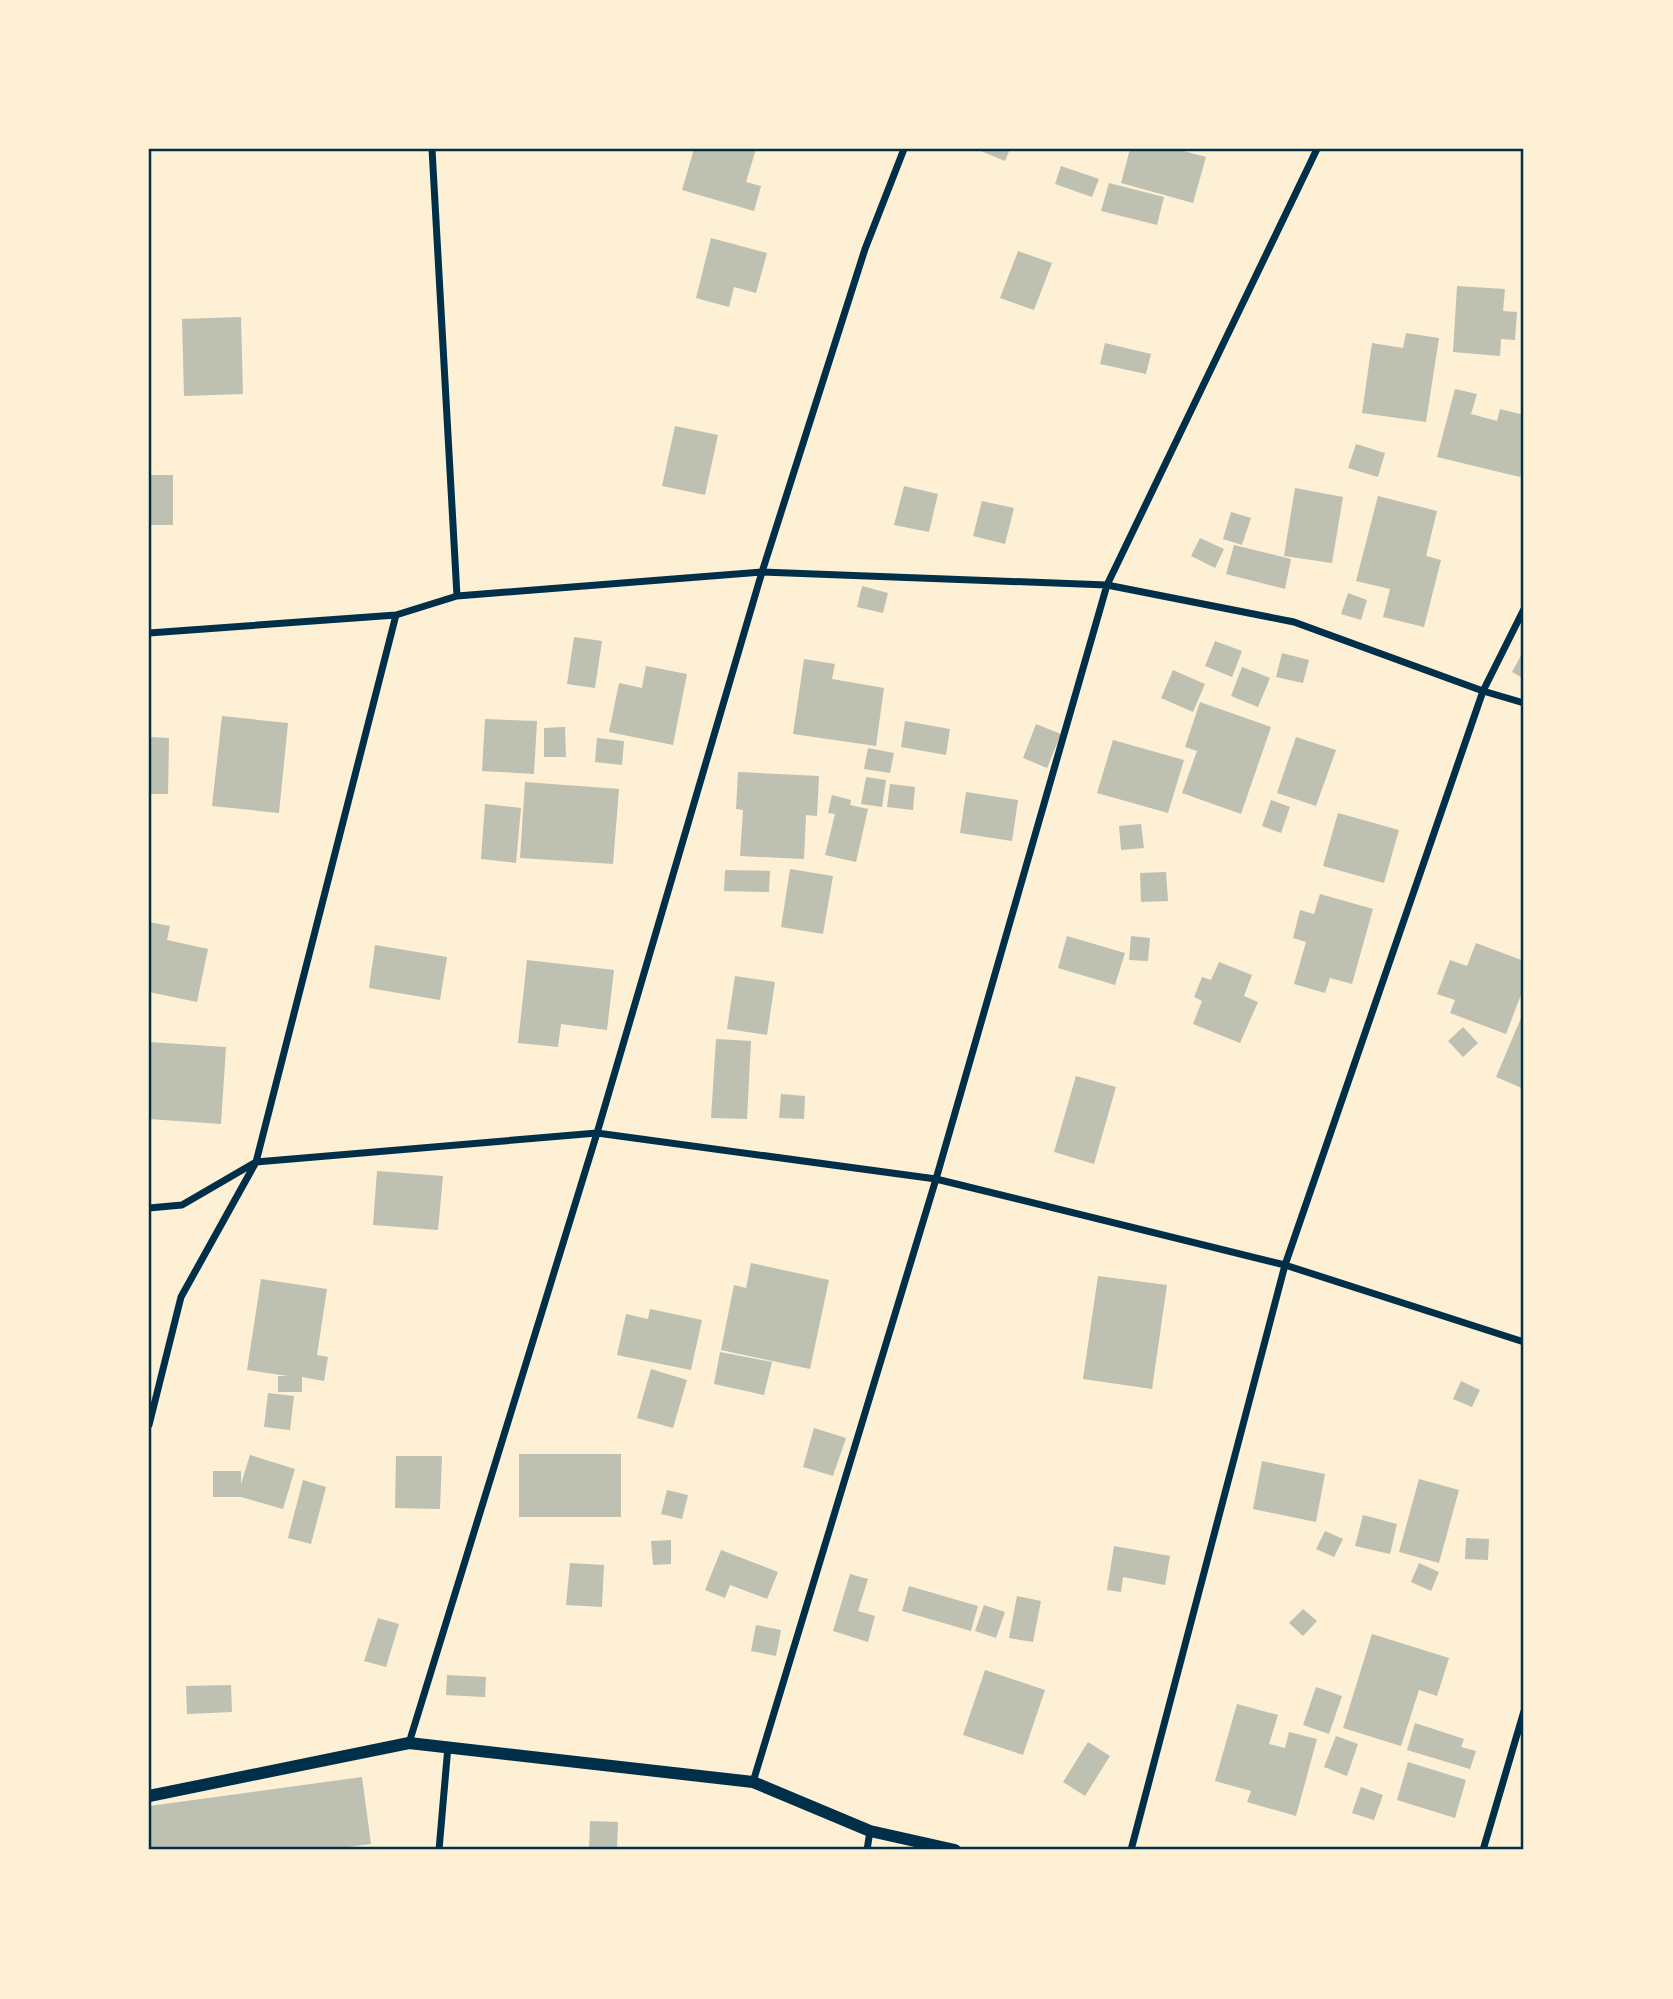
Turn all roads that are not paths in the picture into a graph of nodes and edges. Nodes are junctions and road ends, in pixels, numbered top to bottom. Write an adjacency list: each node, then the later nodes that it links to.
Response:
1 (432, 149): 6 (street)
2 (904, 149): 4 (street)
3 (1317, 149): 5 (street)
4 (762, 572): 5 (street); 6 (street); 12 (street)
5 (1107, 585): 10 (street); 14 (street)
6 (457, 596): 8 (street)
7 (1524, 609): 10 (street)
8 (396, 615): 9 (street); 13 (street)
9 (149, 633)
10 (1483, 691): 11 (street); 16 (street)
11 (1524, 704)
12 (597, 1133): 13 (street); 14 (street); 20 (street)
13 (256, 1162): 15 (street); 18 (street)
14 (936, 1180): 16 (street); 22 (street)
15 (149, 1208)
16 (1284, 1265): 17 (street); 28 (street)
17 (1524, 1342)
18 (149, 1425)
19 (1524, 1711): 29 (street)
20 (409, 1743): 21 (street); 23 (street)
21 (448, 1745): 22 (street); 25 (street)
22 (753, 1782): 24 (street)
23 (149, 1796)
24 (870, 1831): 26 (street); 27 (street)
25 (439, 1850)
26 (867, 1850)
27 (955, 1850)
28 (1130, 1850)
29 (1483, 1850)

